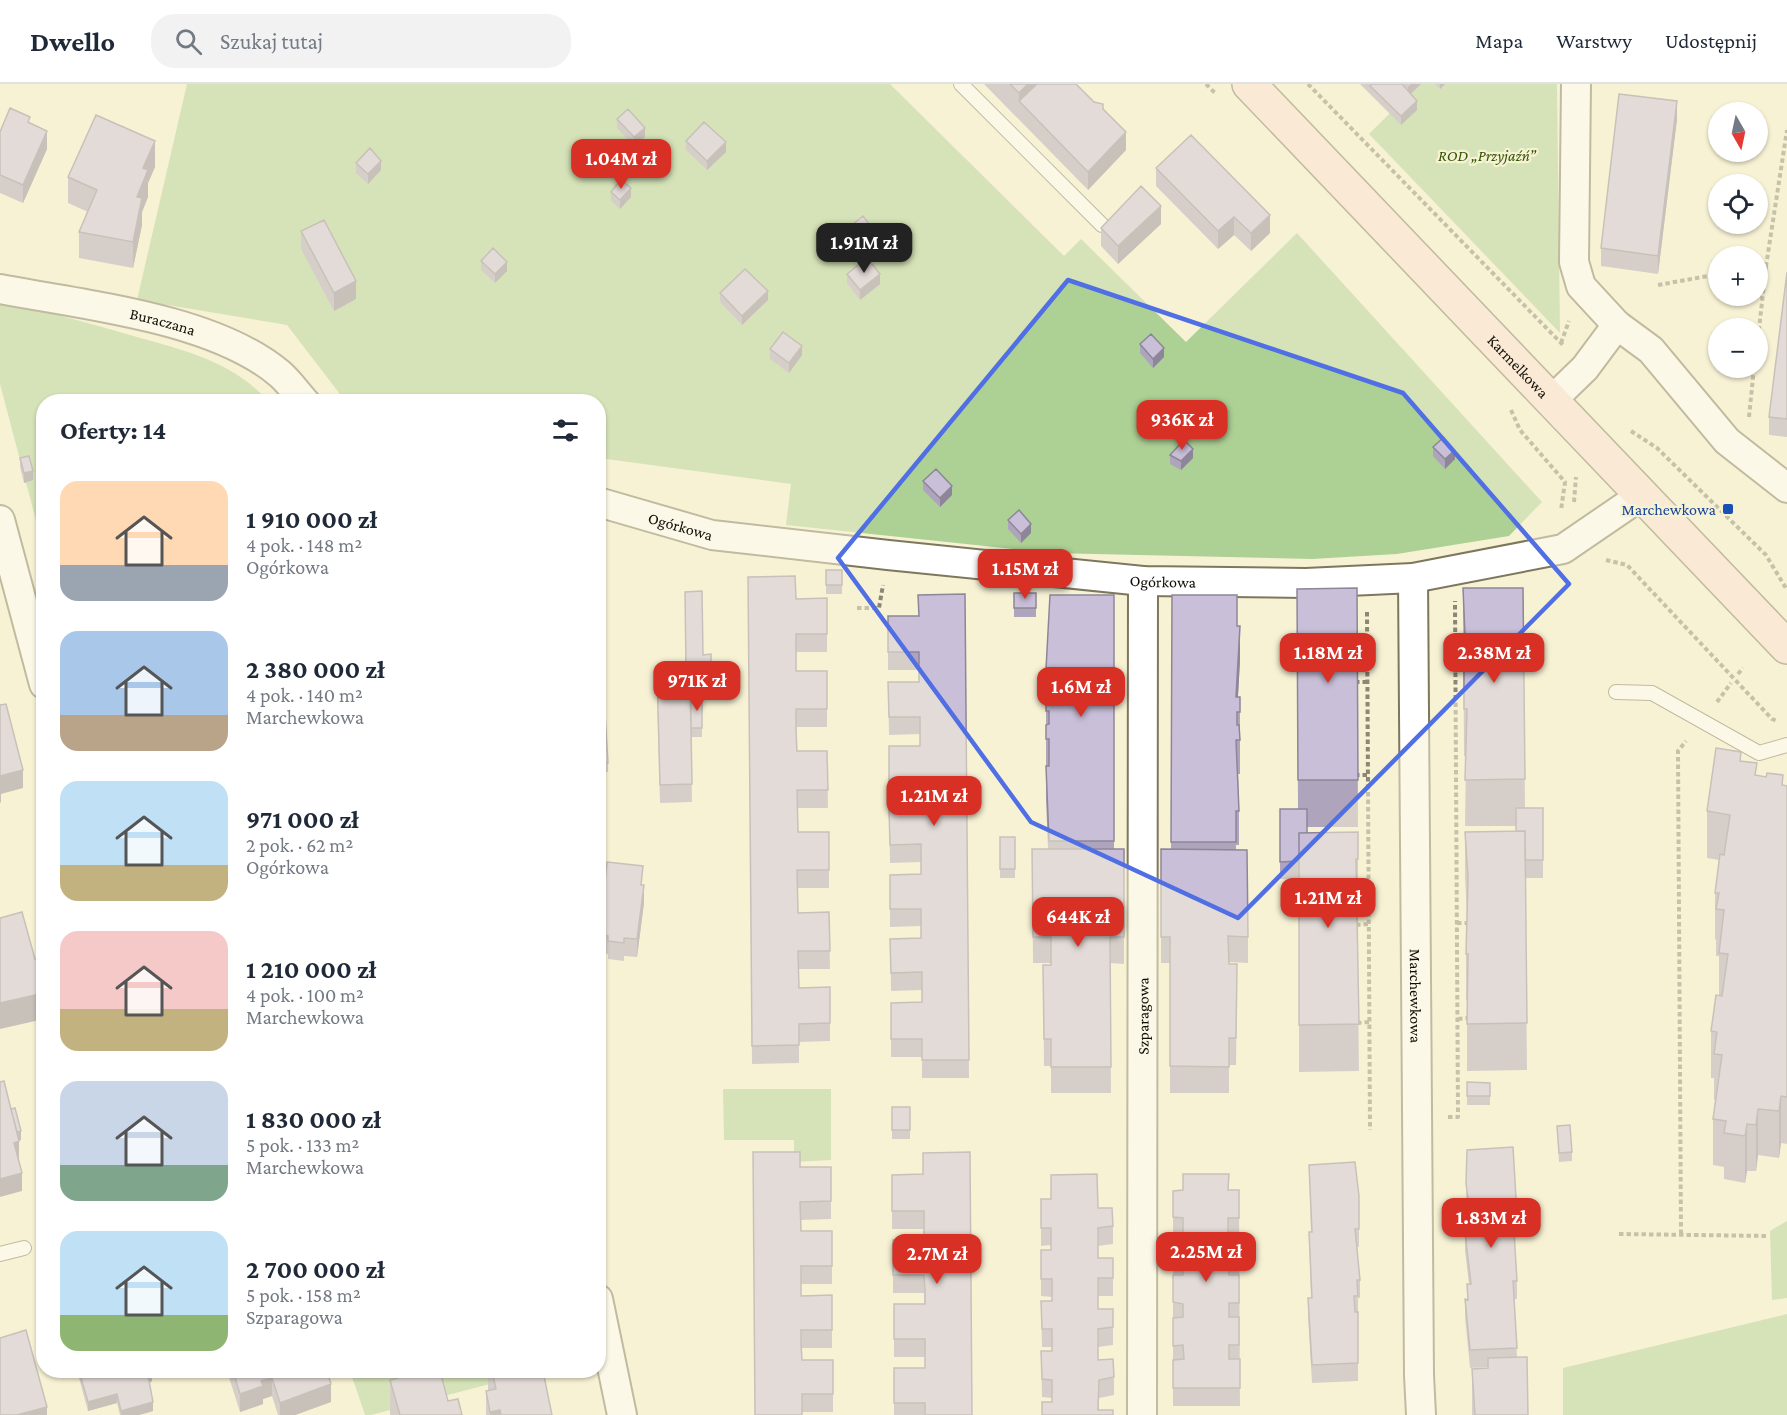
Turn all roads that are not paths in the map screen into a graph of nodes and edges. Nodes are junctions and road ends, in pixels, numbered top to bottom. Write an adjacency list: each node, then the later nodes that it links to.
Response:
1 (961, 84): 4 (lane)
2 (1576, 84): 6 (street)
3 (1235, 92): 8 (street, Karmelkowa)
4 (1102, 225)
5 (0, 289): 7 (street, Buraczana)
6 (1617, 326): 8 (street); 9 (street)
7 (297, 394)
8 (1552, 400): 10 (street, Karmelkowa)
9 (1787, 488)
10 (1642, 495): 13 (street, Ogórkowa); 15 (street, Karmelkowa)
11 (606, 504): 14 (street, Ogórkowa)
12 (0, 520): 16 (street)
13 (1413, 578): 14 (street, Ogórkowa); 24 (street, Marchewkowa)
14 (1143, 581): 23 (street, Szparagowa)
15 (1787, 647)
16 (36, 654)
17 (1616, 692): 18 (lane)
18 (1787, 745)
19 (24, 1248): 20 (lane)
20 (0, 1254)
21 (606, 1338): 22 (street)
22 (622, 1415)
23 (1142, 1415)
24 (1421, 1415)

